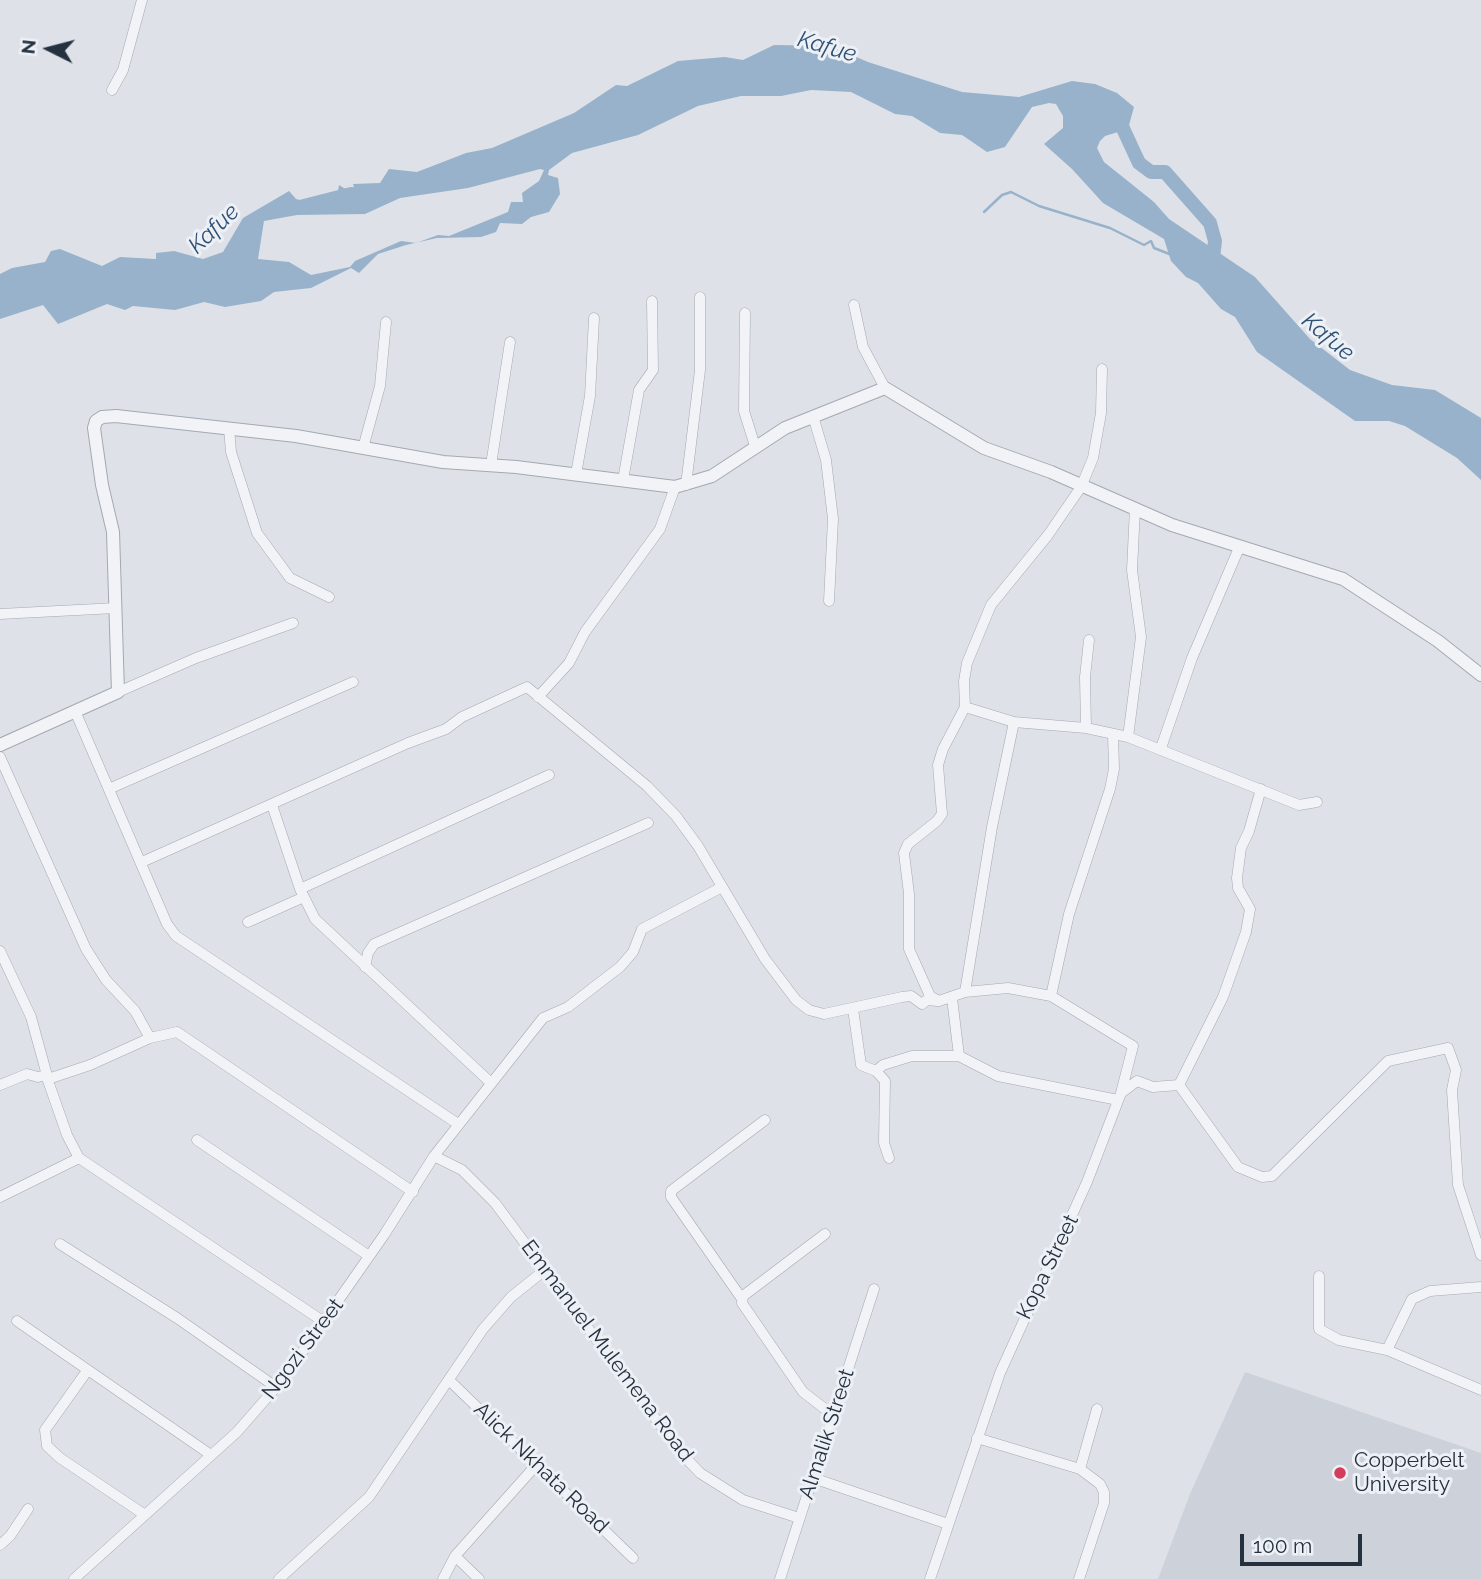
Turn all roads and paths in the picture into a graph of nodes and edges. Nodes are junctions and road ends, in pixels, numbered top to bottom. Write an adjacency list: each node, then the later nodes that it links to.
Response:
1 (142, 0): 2 (street)
2 (111, 90)
3 (700, 297): 19 (street)
4 (652, 302): 18 (street)
5 (854, 305): 11 (street)
6 (745, 313): 14 (street)
7 (594, 318): 17 (street)
8 (386, 322): 15 (street)
9 (510, 342): 16 (street)
10 (1102, 369): 20 (street)
11 (885, 388): 12 (street); 20 (street)
12 (813, 416): 14 (street); 24 (street)
13 (229, 428): 15 (street); 23 (street); 25 (street)
14 (755, 446): 19 (street)
15 (363, 448): 16 (street)
16 (491, 465): 17 (street)
17 (576, 474): 18 (street)
18 (623, 480): 19 (street)
19 (681, 486): 32 (street)
20 (1081, 487): 21 (street); 33 (street)
21 (1135, 508): 22 (street); 38 (street)
22 (1239, 548): 29 (street); 40 (street)
23 (329, 597)
24 (829, 601)
25 (116, 608): 26 (street); 31 (street)
26 (0, 614)
27 (293, 623): 31 (street)
28 (1089, 640): 36 (street)
29 (1481, 675)
30 (353, 682): 43 (street)
31 (118, 692): 34 (street)
32 (538, 697): 46 (street); 49 (street)
33 (965, 707): 35 (street); 57 (street)
34 (75, 711): 39 (street); 43 (street)
35 (1014, 722): 36 (street); 54 (street)
36 (1086, 728): 37 (street)
37 (1113, 734): 38 (street); 55 (street)
38 (1128, 737): 40 (street)
39 (0, 745)
40 (1161, 748): 44 (street)
41 (0, 757): 59 (street)
42 (549, 775): 50 (street)
43 (111, 788): 48 (street)
44 (1261, 789): 45 (street); 65 (street)
45 (1317, 802)
46 (272, 805): 48 (street); 50 (street)
47 (648, 823): 53 (street)
48 (142, 862): 68 (street)
49 (722, 887): 58 (street); 63 (street, Ngozi Street)
50 (302, 893): 51 (street); 53 (street)
51 (248, 922)
52 (0, 951): 62 (street)
53 (365, 967): 63 (street)
54 (965, 992): 55 (street); 56 (street)
55 (1051, 996): 66 (street, Kopa Street)
56 (952, 998): 57 (street); 60 (street)
57 (939, 1001): 58 (street)
58 (853, 1009): 61 (street)
59 (150, 1038): 62 (street); 73 (street)
60 (959, 1056): 61 (street); 66 (street)
61 (876, 1071): 72 (street)
62 (47, 1077): 64 (street); 71 (street)
63 (490, 1082): 68 (street, Ngozi Street)
64 (0, 1085)
65 (1179, 1085): 66 (street); 77 (street)
66 (1119, 1096): 93 (street, Kopa Street)
67 (765, 1120): 83 (street)
68 (458, 1124): 70 (street, Ngozi Street)
69 (197, 1140): 78 (street)
70 (435, 1156): 73 (street, Ngozi Street); 79 (street, Emmanuel Mulemena Road)
71 (79, 1158): 74 (street); 85 (street)
72 (888, 1158)
73 (413, 1192): 78 (street, Ngozi Street)
74 (0, 1197)
75 (825, 1234): 83 (street)
76 (60, 1244): 89 (street)
77 (1481, 1255)
78 (369, 1256): 85 (street, Ngozi Street)
79 (546, 1269): 88 (street); 100 (street, Emmanuel Mulemena Road)
80 (1319, 1276): 86 (street)
81 (1481, 1287): 86 (street)
82 (874, 1289): 92 (street, Almalik Street)
83 (742, 1299): 92 (street)
84 (17, 1321): 87 (street)
85 (324, 1322): 89 (street, Ngozi Street)
86 (1387, 1350): 90 (street)
87 (87, 1371): 94 (street); 99 (street)
88 (449, 1380): 95 (street, Alick Nkhata Road); 106 (street)
89 (276, 1387): 94 (street, Ngozi Street)
90 (1481, 1390)
91 (1097, 1409): 96 (street)
92 (833, 1415): 97 (street, Almalik Street)
93 (978, 1438): 96 (street); 101 (street, Kopa Street)
94 (211, 1455): 99 (street, Ngozi Street)
95 (538, 1463): 103 (street); 104 (street, Alick Nkhata Road)
96 (1080, 1469): 111 (street)
97 (813, 1478): 100 (street, Almalik Street); 101 (street)
98 (28, 1509): 102 (street)
99 (145, 1516): 105 (street, Ngozi Street)
100 (799, 1518): 109 (street, Almalik Street)
101 (948, 1524): 110 (street, Kopa Street)
102 (0, 1545)
103 (455, 1556): 107 (street); 108 (street)
104 (633, 1558)
105 (74, 1579)
106 (279, 1579)
107 (443, 1579)
108 (479, 1579)
109 (780, 1579)
110 (930, 1579)
111 (1079, 1579)

